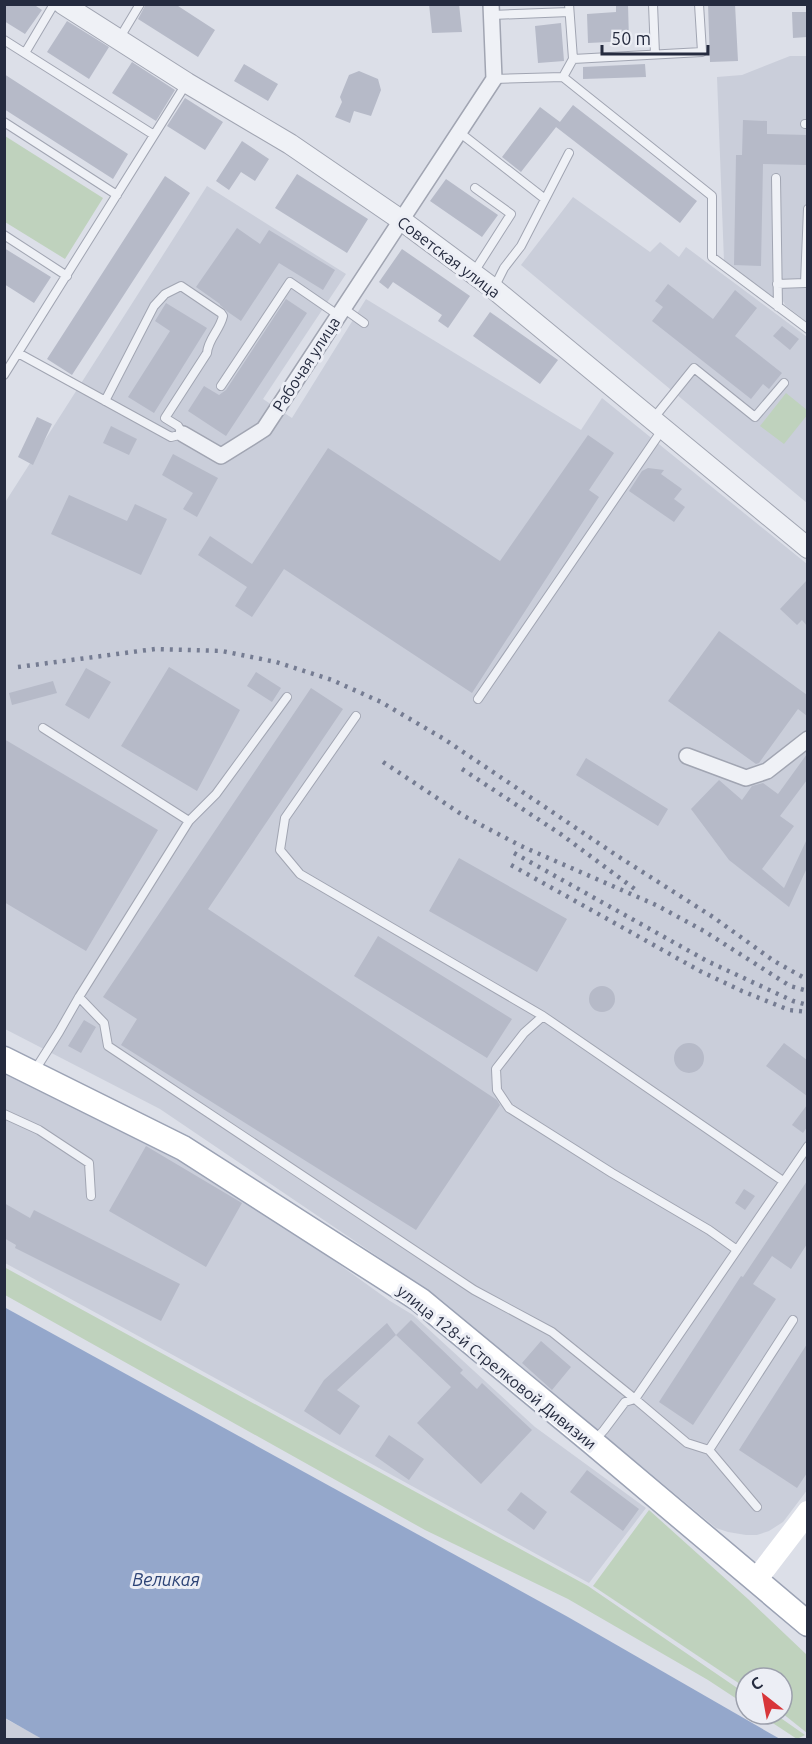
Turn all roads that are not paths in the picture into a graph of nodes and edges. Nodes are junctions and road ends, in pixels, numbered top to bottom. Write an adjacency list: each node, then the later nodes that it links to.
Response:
1 (54, 4): 10 (lane)
2 (63, 4): 9 (street, Советская улица)
3 (140, 4): 9 (lane)
4 (653, 4): 11 (lane)
5 (699, 4): 11 (lane)
6 (569, 8): 7 (lane); 12 (lane)
7 (491, 10): 14 (street)
8 (4, 40): 10 (lane)
9 (118, 40): 15 (street, Советская улица)
10 (24, 53): 18 (lane)
11 (655, 54): 12 (lane)
12 (573, 59): 13 (lane)
13 (562, 77): 14 (lane); 31 (lane)
14 (494, 79): 17 (street, Рабочая улица)
15 (187, 83): 18 (lane); 25 (street, Советская улица)
16 (4, 122): 22 (lane)
17 (459, 132): 23 (lane); 25 (street, Рабочая улица)
18 (154, 135): 22 (lane)
19 (569, 153): 23 (lane)
20 (776, 178): 29 (lane)
21 (475, 188): 27 (lane)
22 (117, 195): 28 (lane)
23 (545, 199): 30 (lane)
24 (807, 208): 29 (lane)
25 (401, 220): 27 (street, Советская улица); 32 (street, Рабочая улица)
26 (4, 235): 28 (lane)
27 (473, 274): 30 (street, Советская улица)
28 (67, 276): 35 (lane)
29 (777, 284): 31 (lane)
30 (494, 289): 40 (street, Советская улица)
31 (778, 307): 34 (lane)
32 (341, 311): 33 (lane); 38 (lane); 41 (street, Рабочая улица)
33 (364, 323)
34 (807, 329)
35 (18, 353): 36 (lane); 39 (lane)
36 (4, 375)
37 (784, 383): 40 (lane)
38 (221, 386)
39 (105, 401): 41 (lane); 41 (lane)
40 (657, 424): 42 (street, Советская улица); 44 (lane)
41 (183, 434)
42 (807, 548)
43 (287, 697): 49 (lane)
44 (478, 699)
45 (356, 716): 51 (lane)
46 (43, 728): 49 (lane)
47 (807, 739): 48 (street)
48 (687, 756)
49 (189, 821): 50 (lane)
50 (79, 997): 53 (lane); 60 (lane)
51 (543, 1016): 56 (lane); 58 (lane)
52 (4, 1059): 53 (main road, улица 128-й Стрелковой Дивизии)
53 (33, 1074): 61 (main road, улица 128-й Стрелковой Дивизии)
54 (4, 1114): 57 (lane)
55 (807, 1146): 56 (lane)
56 (783, 1181): 58 (lane)
57 (91, 1196)
58 (737, 1250): 60 (lane)
59 (793, 1320): 62 (lane)
60 (635, 1399): 61 (lane); 62 (lane)
61 (592, 1442): 65 (main road, улица 128-й Стрелковой Дивизии)
62 (709, 1450): 63 (lane)
63 (757, 1507)
64 (807, 1512): 65 (main road)
65 (756, 1580): 66 (main road, улица 128-й Стрелковой Дивизии)
66 (807, 1624)

